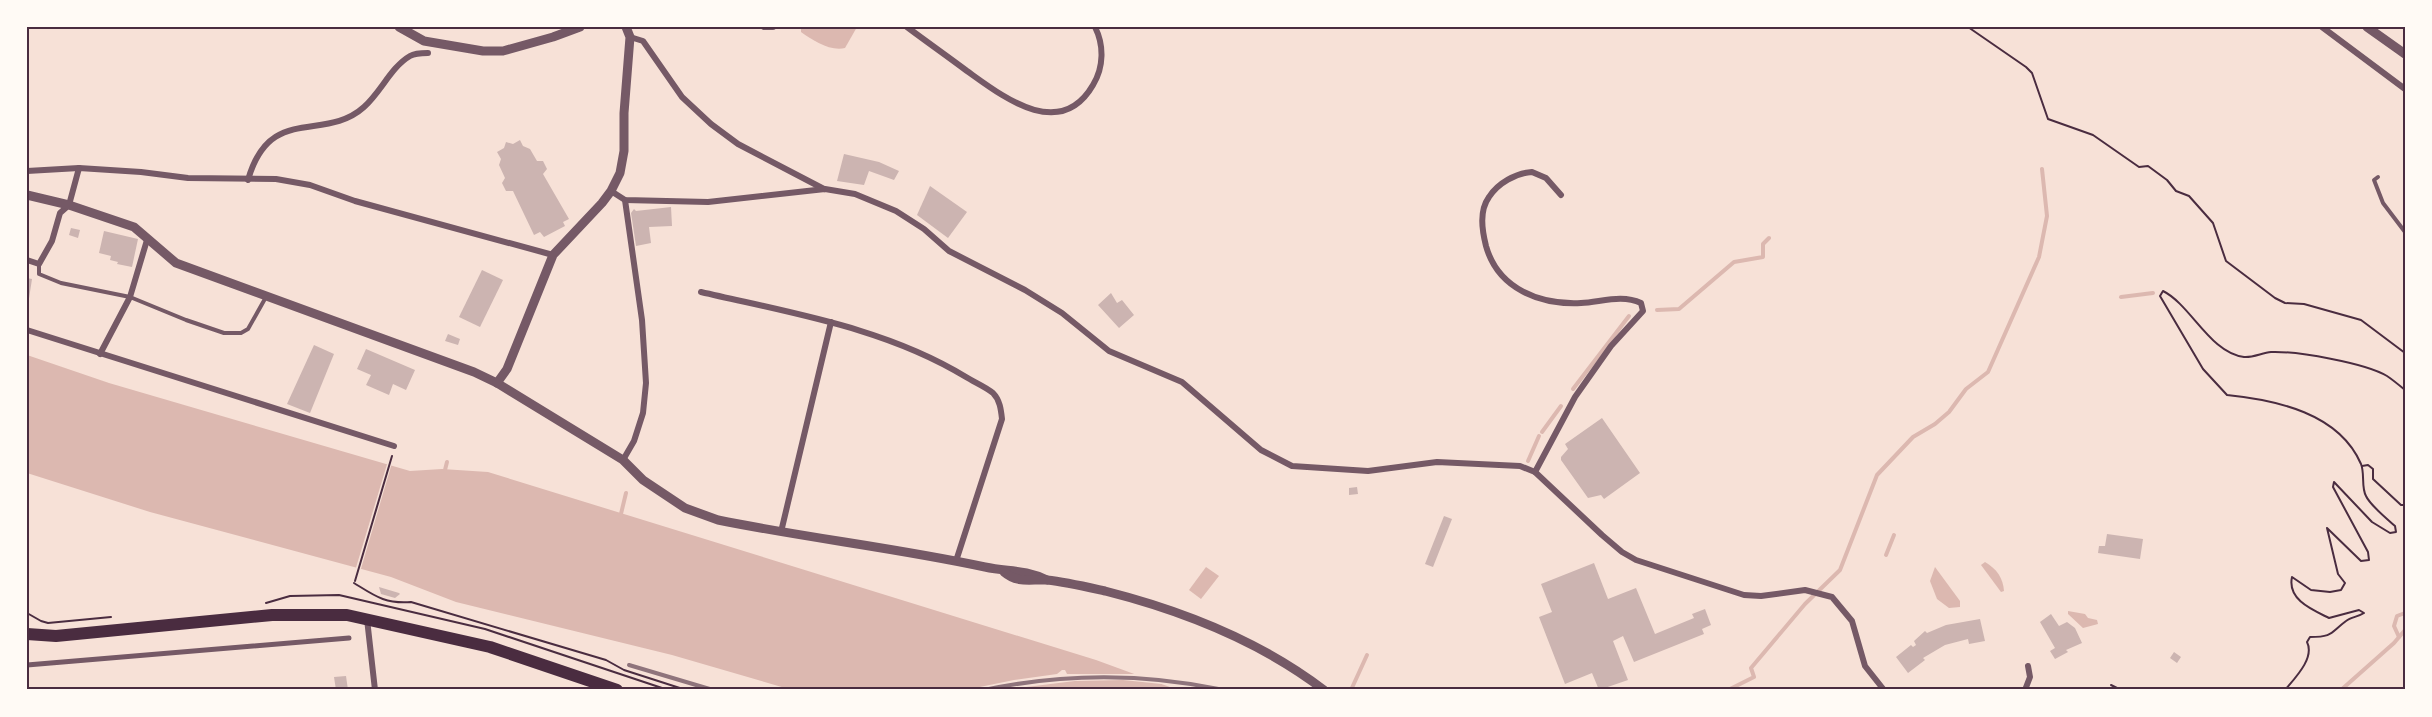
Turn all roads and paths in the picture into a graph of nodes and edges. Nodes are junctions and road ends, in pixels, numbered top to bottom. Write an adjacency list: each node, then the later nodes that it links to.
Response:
1 (399, 27): 2 (street)
2 (580, 27)
3 (764, 27): 4 (street)
4 (773, 27)
5 (906, 27): 6 (street)
6 (1095, 27)
7 (1968, 27): 34 (path)
8 (2322, 27): 13 (street)
9 (2367, 27): 12 (street)
10 (628, 29): 18 (street); 19 (street)
11 (428, 53): 17 (street)
12 (2405, 54)
13 (2405, 89)
14 (79, 168): 15 (street); 17 (street); 23 (street)
15 (27, 171)
16 (2378, 177): 24 (lane)
17 (248, 180): 26 (street)
18 (825, 189): 22 (street); 42 (street)
19 (611, 191): 22 (street); 26 (street)
20 (27, 195): 23 (street)
21 (1561, 195): 42 (street)
22 (626, 200): 40 (street)
23 (69, 205): 25 (street); 28 (street)
24 (2405, 232)
25 (147, 240): 30 (street); 31 (street)
26 (553, 255): 36 (street)
27 (27, 261): 28 (street)
28 (39, 264): 31 (lane)
29 (701, 292): 32 (street)
30 (267, 296): 31 (lane); 36 (street)
31 (130, 297): 35 (street)
32 (831, 322): 44 (street); 45 (street)
33 (27, 330): 35 (street)
34 (2405, 353)
35 (100, 354): 38 (street)
36 (497, 383): 40 (street)
37 (2405, 390): 41 (path)
38 (394, 446)
39 (392, 456): 54 (path)
40 (623, 460): 44 (street)
41 (2362, 466): 43 (path); 59 (path)
42 (1535, 472): 56 (street)
43 (2405, 505)
44 (781, 532): 45 (street)
45 (956, 561): 55 (street)
46 (367, 618): 47 (main road); 52 (main road); 53 (street)
47 (27, 634)
48 (349, 638): 49 (street)
49 (27, 665)
50 (2028, 666): 57 (street)
51 (2111, 685): 58 (path)
52 (613, 689)
53 (375, 690)
54 (686, 690)
55 (1324, 690)
56 (1884, 690)
57 (2025, 690)
58 (2121, 690)
59 (2285, 690)

